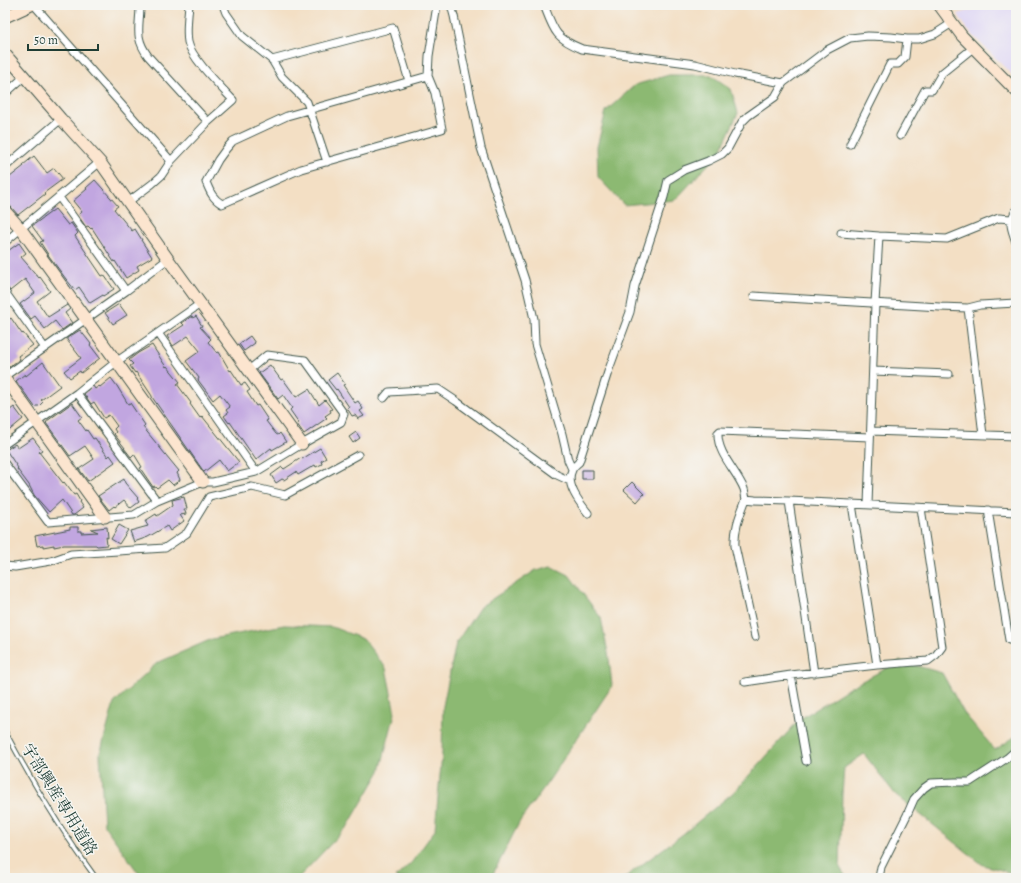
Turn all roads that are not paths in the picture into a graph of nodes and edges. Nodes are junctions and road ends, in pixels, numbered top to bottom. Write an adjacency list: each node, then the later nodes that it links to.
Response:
1 (33, 5): 9 (street); 26 (street)
2 (138, 5): 23 (street)
3 (189, 5): 23 (street)
4 (223, 5): 14 (street)
5 (439, 5): 16 (street)
6 (451, 5): 66 (street)
7 (544, 5): 18 (street)
8 (939, 5): 10 (street)
9 (5, 17)
10 (952, 22): 11 (street); 12 (street)
11 (907, 39): 18 (street); 25 (street)
12 (973, 48): 19 (street); 24 (street)
13 (5, 54): 15 (street)
14 (272, 60): 17 (street); 21 (street)
15 (25, 76): 20 (street); 22 (street)
16 (428, 76): 17 (street); 28 (street)
17 (408, 80): 21 (street)
18 (783, 84): 66 (street)
19 (1016, 91)
20 (5, 94)
21 (310, 109): 28 (street); 28 (street)
22 (61, 119): 27 (street); 29 (street)
23 (208, 122): 26 (street)
24 (900, 136)
25 (850, 144)
26 (171, 161): 31 (street)
27 (100, 162): 30 (street); 31 (street)
28 (327, 162)
29 (5, 167)
30 (59, 197): 35 (street); 41 (street)
31 (128, 202): 40 (street)
32 (1016, 210): 34 (street)
33 (5, 211): 35 (street)
34 (1011, 220): 37 (street); 39 (street)
35 (21, 229): 38 (street); 48 (street)
36 (841, 233): 37 (street)
37 (879, 236): 44 (street)
38 (5, 242)
39 (1016, 242)
40 (168, 259): 41 (street); 46 (street)
41 (126, 291): 48 (street)
42 (5, 292): 50 (street)
43 (754, 296): 44 (street)
44 (875, 303): 47 (street); 53 (street)
45 (1016, 303): 47 (street)
46 (200, 304): 49 (street); 52 (street)
47 (968, 308): 60 (street)
48 (85, 319): 50 (street); 51 (street)
49 (158, 334): 51 (street); 67 (street)
50 (45, 348): 55 (street)
51 (116, 362): 56 (street); 69 (street)
52 (249, 370): 63 (street); 63 (street)
53 (873, 371): 54 (street); 59 (street)
54 (949, 374)
55 (5, 377): 58 (street)
56 (77, 393): 58 (street); 72 (street)
57 (384, 398): 68 (street)
58 (36, 421): 62 (street); 79 (street)
59 (870, 434): 60 (street); 70 (street); 74 (street)
60 (983, 435): 61 (street)
61 (1016, 436)
62 (5, 444)
63 (302, 444): 67 (street)
64 (358, 455): 80 (street)
65 (5, 464): 79 (street)
66 (572, 469): 68 (street)
67 (256, 472): 69 (street)
68 (570, 481): 78 (street)
69 (203, 482): 72 (street)
70 (746, 499): 71 (street); 81 (street)
71 (789, 500): 73 (street); 84 (street)
72 (157, 501): 79 (street)
73 (852, 504): 74 (street); 83 (street)
74 (868, 504): 75 (street)
75 (921, 508): 76 (street); 83 (street)
76 (988, 510): 77 (street); 82 (street)
77 (1016, 512)
78 (588, 513)
79 (105, 518)
80 (5, 566)
81 (755, 637)
82 (1016, 641)
83 (877, 665): 84 (street)
84 (814, 673): 85 (street)
85 (791, 675): 86 (street); 89 (street)
86 (745, 682)
87 (5, 731): 90 (lane, 宇部興産専用道路)
88 (1016, 750): 91 (street)
89 (806, 761)
90 (96, 878)
91 (879, 878)

